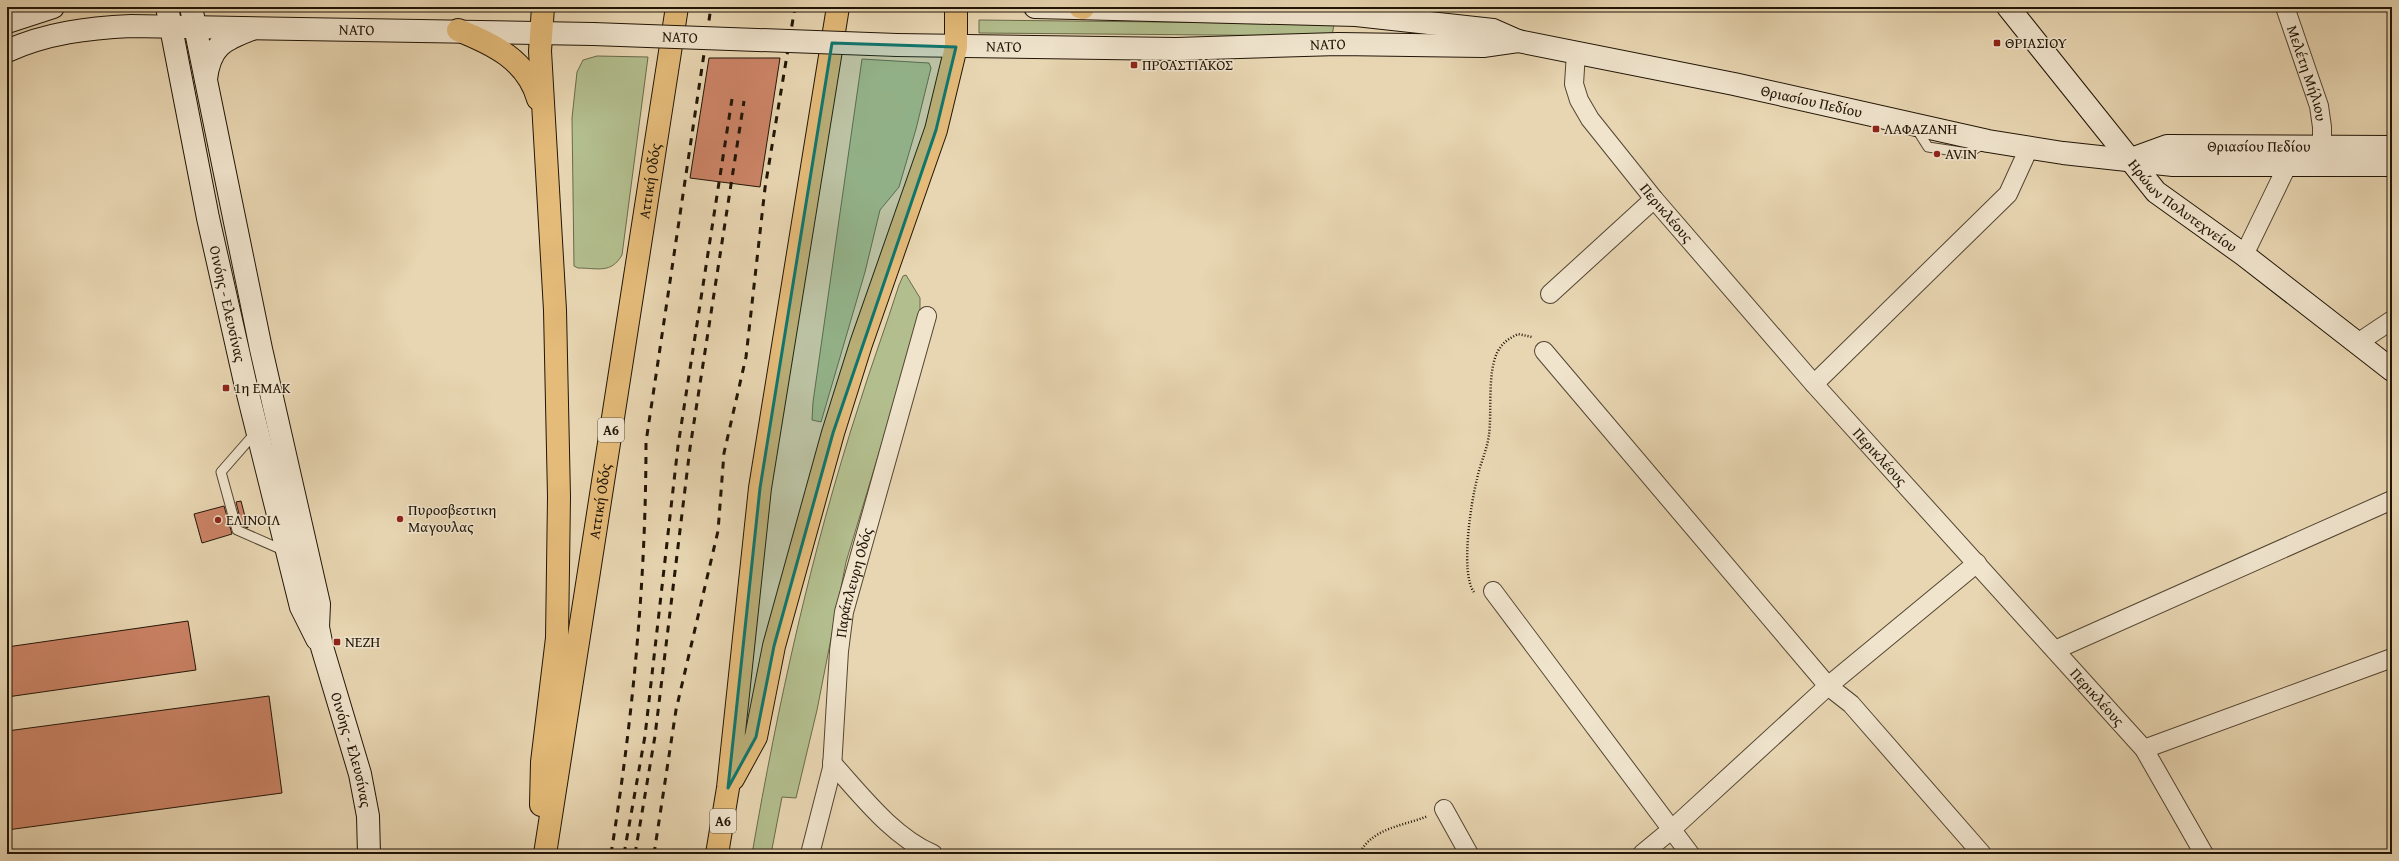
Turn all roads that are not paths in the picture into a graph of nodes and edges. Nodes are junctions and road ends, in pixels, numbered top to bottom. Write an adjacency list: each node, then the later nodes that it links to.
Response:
1 (54, 7): 12 (main road)
2 (543, 7): 15 (highway)
3 (677, 7): 53 (highway, Αττική Οδός / Α6)
4 (838, 7): 48 (highway, Α6)
5 (956, 7): 17 (highway)
6 (1035, 7): 7 (main road, ΝΑΤΟ)
7 (1081, 7): 16 (main road, ΝΑΤΟ)
8 (2008, 7): 26 (main road, Ηρώων Πολυτεχνείου)
9 (2285, 7): 24 (street, Μελέτη Μήλιου)
10 (168, 16): 11 (main road, ΝΑΤΟ); 18 (main road, ΝΑΤΟ); 37 (main road, Οινόης - Ελευσίνας)
11 (193, 16): 13 (main road, ΝΑΤΟ); 20 (main road, Οινόης - Ελευσίνας)
12 (7, 22)
13 (256, 27): 14 (main road, ΝΑΤΟ); 20 (main road)
14 (458, 30): 15 (main road, ΝΑΤΟ); 21 (highway)
15 (541, 32): 17 (main road, ΝΑΤΟ, bridge); 21 (highway)
16 (1518, 41): 17 (main road, ΝΑΤΟ); 19 (main road, Θριασίου Πεδίου)
17 (956, 47): 48 (highway)
18 (7, 51)
19 (1576, 53): 23 (main road, Θριασίου Πεδίου); 28 (street, Περικλέους)
20 (206, 82): 42 (main road, Οινόης - Ελευσίνας)
21 (543, 114): 52 (highway)
22 (2392, 147): 24 (main road, Θριασίου Πεδίου)
23 (2029, 148): 26 (main road, Θριασίου Πεδίου); 36 (street)
24 (2322, 156): 25 (main road, Θριασίου Πεδίου); 27 (main road, Θριασίου Πεδίου)
25 (2292, 157): 26 (main road, Θριασίου Πεδίου); 29 (street)
26 (2129, 160): 29 (main road, Ηρώων Πολυτεχνείου)
27 (2392, 165)
28 (1654, 199): 30 (street); 36 (street, Περικλέους)
29 (2244, 256): 33 (main road, Ηρώων Πολυτεχνείου)
30 (1550, 294)
31 (927, 316): 47 (street, Παράπλευρη Οδός)
32 (2392, 320): 33 (street)
33 (2356, 344): 35 (main road, Ηρώων Πολυτεχνείου)
34 (1544, 351): 45 (street)
35 (2392, 370)
36 (1814, 384): 40 (street, Περικλέους)
37 (257, 431): 39 (main road, Οινόης - Ελευσίνας); 39 (lane)
38 (2392, 500): 43 (street)
39 (286, 552): 42 (main road, Οινόης - Ελευσίνας)
40 (1977, 563): 43 (street, Περικλέους); 45 (street)
41 (1493, 591): 50 (street)
42 (322, 647): 51 (main road, Οινόης - Ελευσίνας)
43 (2055, 650): 46 (street, Περικλέους)
44 (2392, 658): 46 (street)
45 (1828, 686): 50 (street); 60 (street)
46 (2144, 749): 61 (street, Περικλέους)
47 (832, 762): 55 (street, Παράπλευρη Οδός); 56 (street)
48 (728, 788): 54 (highway, Α6)
49 (1444, 809): 57 (street)
50 (1671, 830): 58 (street); 59 (street)
51 (369, 854)
52 (540, 854)
53 (545, 854)
54 (717, 854)
55 (810, 854)
56 (934, 854)
57 (1469, 854)
58 (1642, 854)
59 (1690, 854)
60 (1982, 854)
61 (2204, 854)

